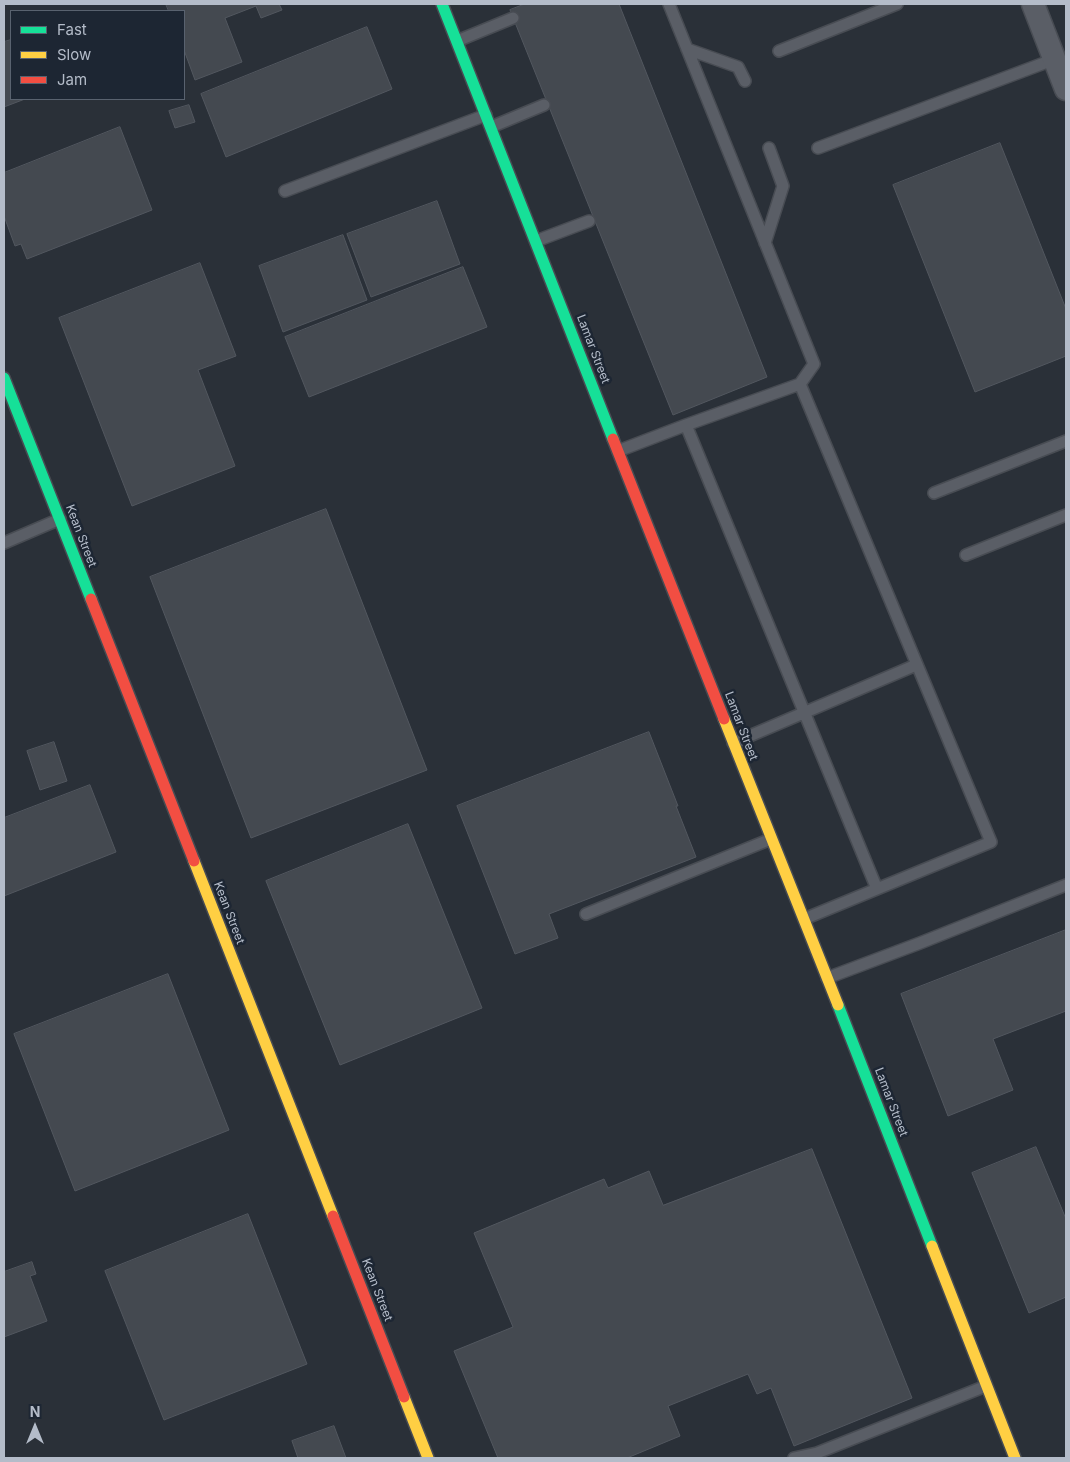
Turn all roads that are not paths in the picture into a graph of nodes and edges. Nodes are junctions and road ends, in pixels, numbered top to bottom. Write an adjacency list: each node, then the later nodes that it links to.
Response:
1 (442, 4): 6 (street, Lamar Street)
2 (669, 4): 7 (lane)
3 (897, 4): 8 (lane)
4 (1033, 4): 9 (street)
5 (513, 18): 6 (lane)
6 (457, 41): 13 (street, Lamar Street)
7 (687, 49): 10 (lane); 20 (lane)
8 (779, 51)
9 (1055, 59): 11 (street); 16 (lane)
10 (745, 81)
11 (1066, 89)
12 (544, 105): 14 (lane)
13 (486, 114): 14 (street, Lamar Street); 17 (lane)
14 (491, 127): 19 (street, Lamar Street)
15 (769, 148): 20 (lane)
16 (818, 148)
17 (285, 191)
18 (589, 221): 19 (lane)
19 (536, 241): 27 (street, Lamar Street)
20 (765, 243): 22 (lane)
21 (4, 378): 23 (street, Kean Street)
22 (800, 384): 25 (lane); 33 (lane)
23 (18, 414): 24 (lane); 30 (street, Kean Street)
24 (4, 419)
25 (686, 425): 27 (lane); 34 (lane)
26 (1066, 441): 28 (lane)
27 (618, 451): 35 (street, Lamar Street)
28 (934, 493)
29 (1066, 515): 32 (lane)
30 (60, 519): 31 (lane); 43 (street, Kean Street)
31 (4, 543)
32 (966, 555)
33 (916, 665): 34 (lane); 38 (lane)
34 (804, 712): 35 (lane); 38 (lane)
35 (733, 743): 36 (street, Lamar Street)
36 (771, 839): 39 (lane); 40 (street, Lamar Street)
37 (1066, 885): 41 (lane)
38 (877, 889): 40 (lane)
39 (586, 914)
40 (804, 919): 41 (street, Lamar Street)
41 (827, 978): 42 (street, Lamar Street)
42 (986, 1386): 44 (lane); 45 (street, Lamar Street)
43 (428, 1458)
44 (794, 1458)
45 (1015, 1458)

